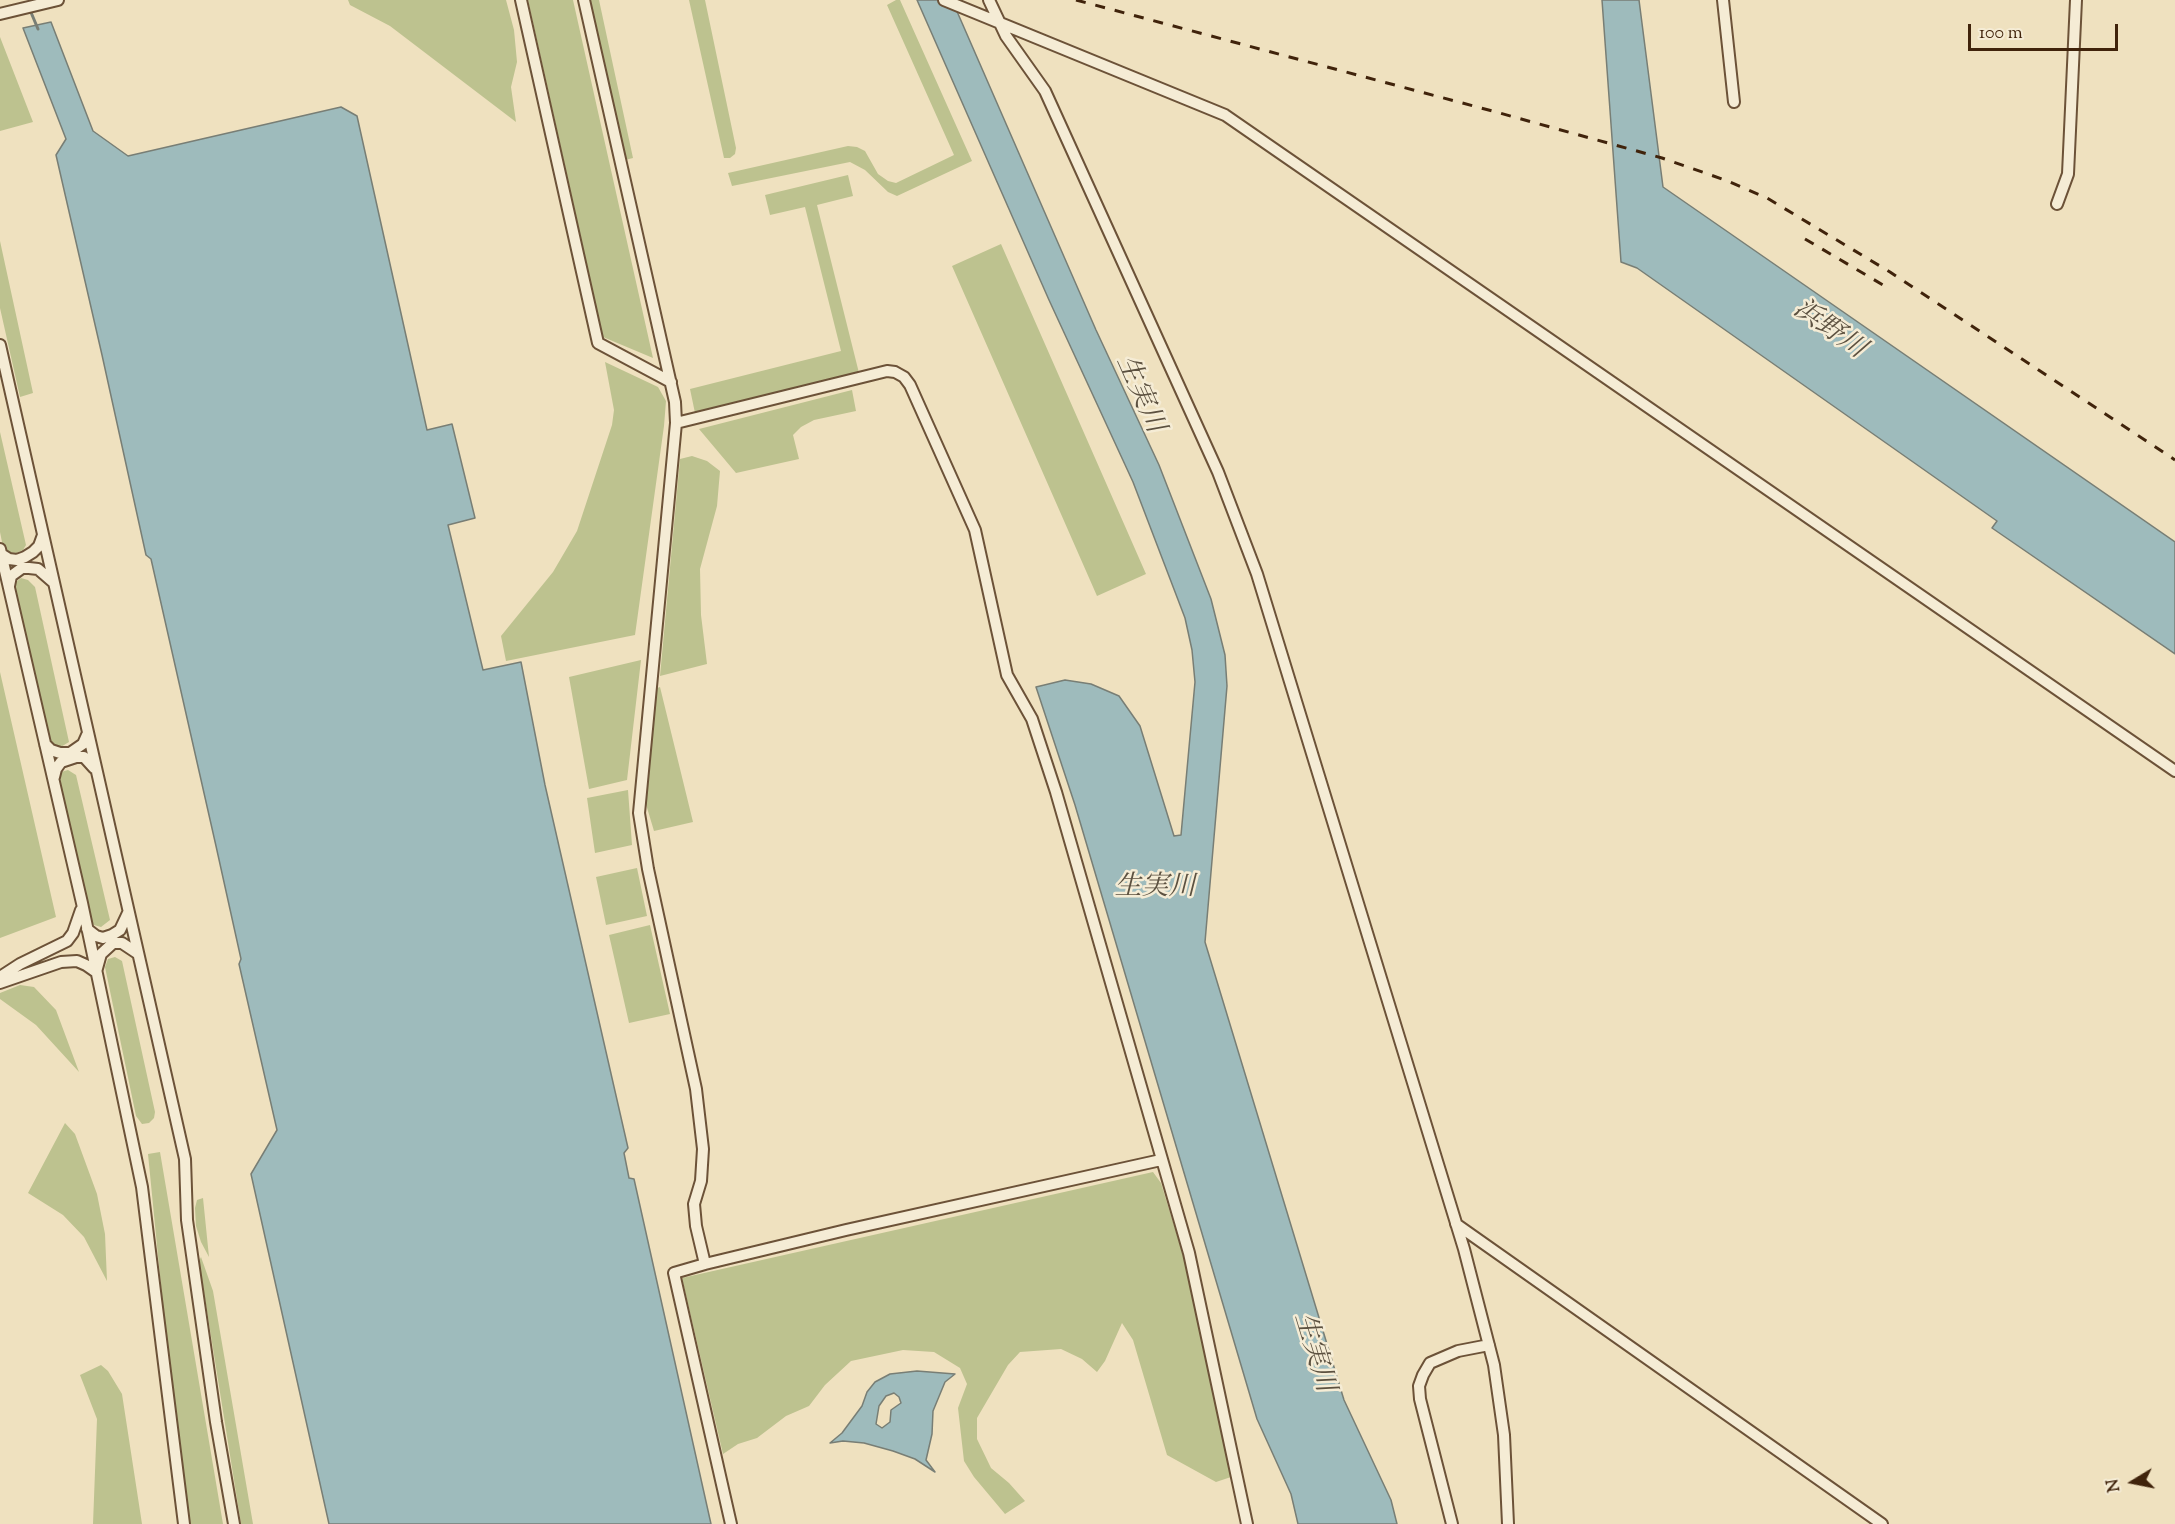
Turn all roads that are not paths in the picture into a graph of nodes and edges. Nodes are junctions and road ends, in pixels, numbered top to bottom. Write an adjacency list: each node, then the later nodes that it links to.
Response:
1 (520, 0): 13 (street)
2 (584, 0): 13 (street)
3 (944, 0): 9 (street)
4 (989, 0): 9 (street)
5 (1724, 0): 10 (street)
6 (2076, 0): 11 (street)
7 (53, 1): 8 (street)
8 (5, 13)
9 (999, 22): 22 (street); 32 (street)
10 (1734, 102)
11 (2057, 204)
12 (0, 345): 15 (street)
13 (671, 382): 14 (street)
14 (676, 423): 31 (street); 33 (street)
15 (43, 534): 16 (street); 17 (street)
16 (1, 552): 18 (street)
17 (54, 583): 18 (street); 19 (street)
18 (9, 587): 20 (street)
19 (87, 735): 20 (street); 21 (street)
20 (45, 744): 23 (street)
21 (96, 770): 23 (street); 25 (street)
22 (2175, 771)
23 (54, 780): 24 (street)
24 (82, 903): 26 (street); 29 (street)
25 (128, 913): 26 (street); 27 (street)
26 (87, 929): 28 (street)
27 (137, 953): 28 (street); 36 (street)
28 (96, 972): 30 (street); 35 (street)
29 (0, 977)
30 (0, 983)
31 (1161, 1160): 33 (street); 38 (street)
32 (1456, 1224): 34 (street); 41 (street)
33 (705, 1264): 37 (street)
34 (1489, 1345): 39 (street); 40 (street)
35 (184, 1524)
36 (234, 1524)
37 (731, 1524)
38 (1247, 1524)
39 (1452, 1524)
40 (1508, 1524)
41 (1882, 1524)

